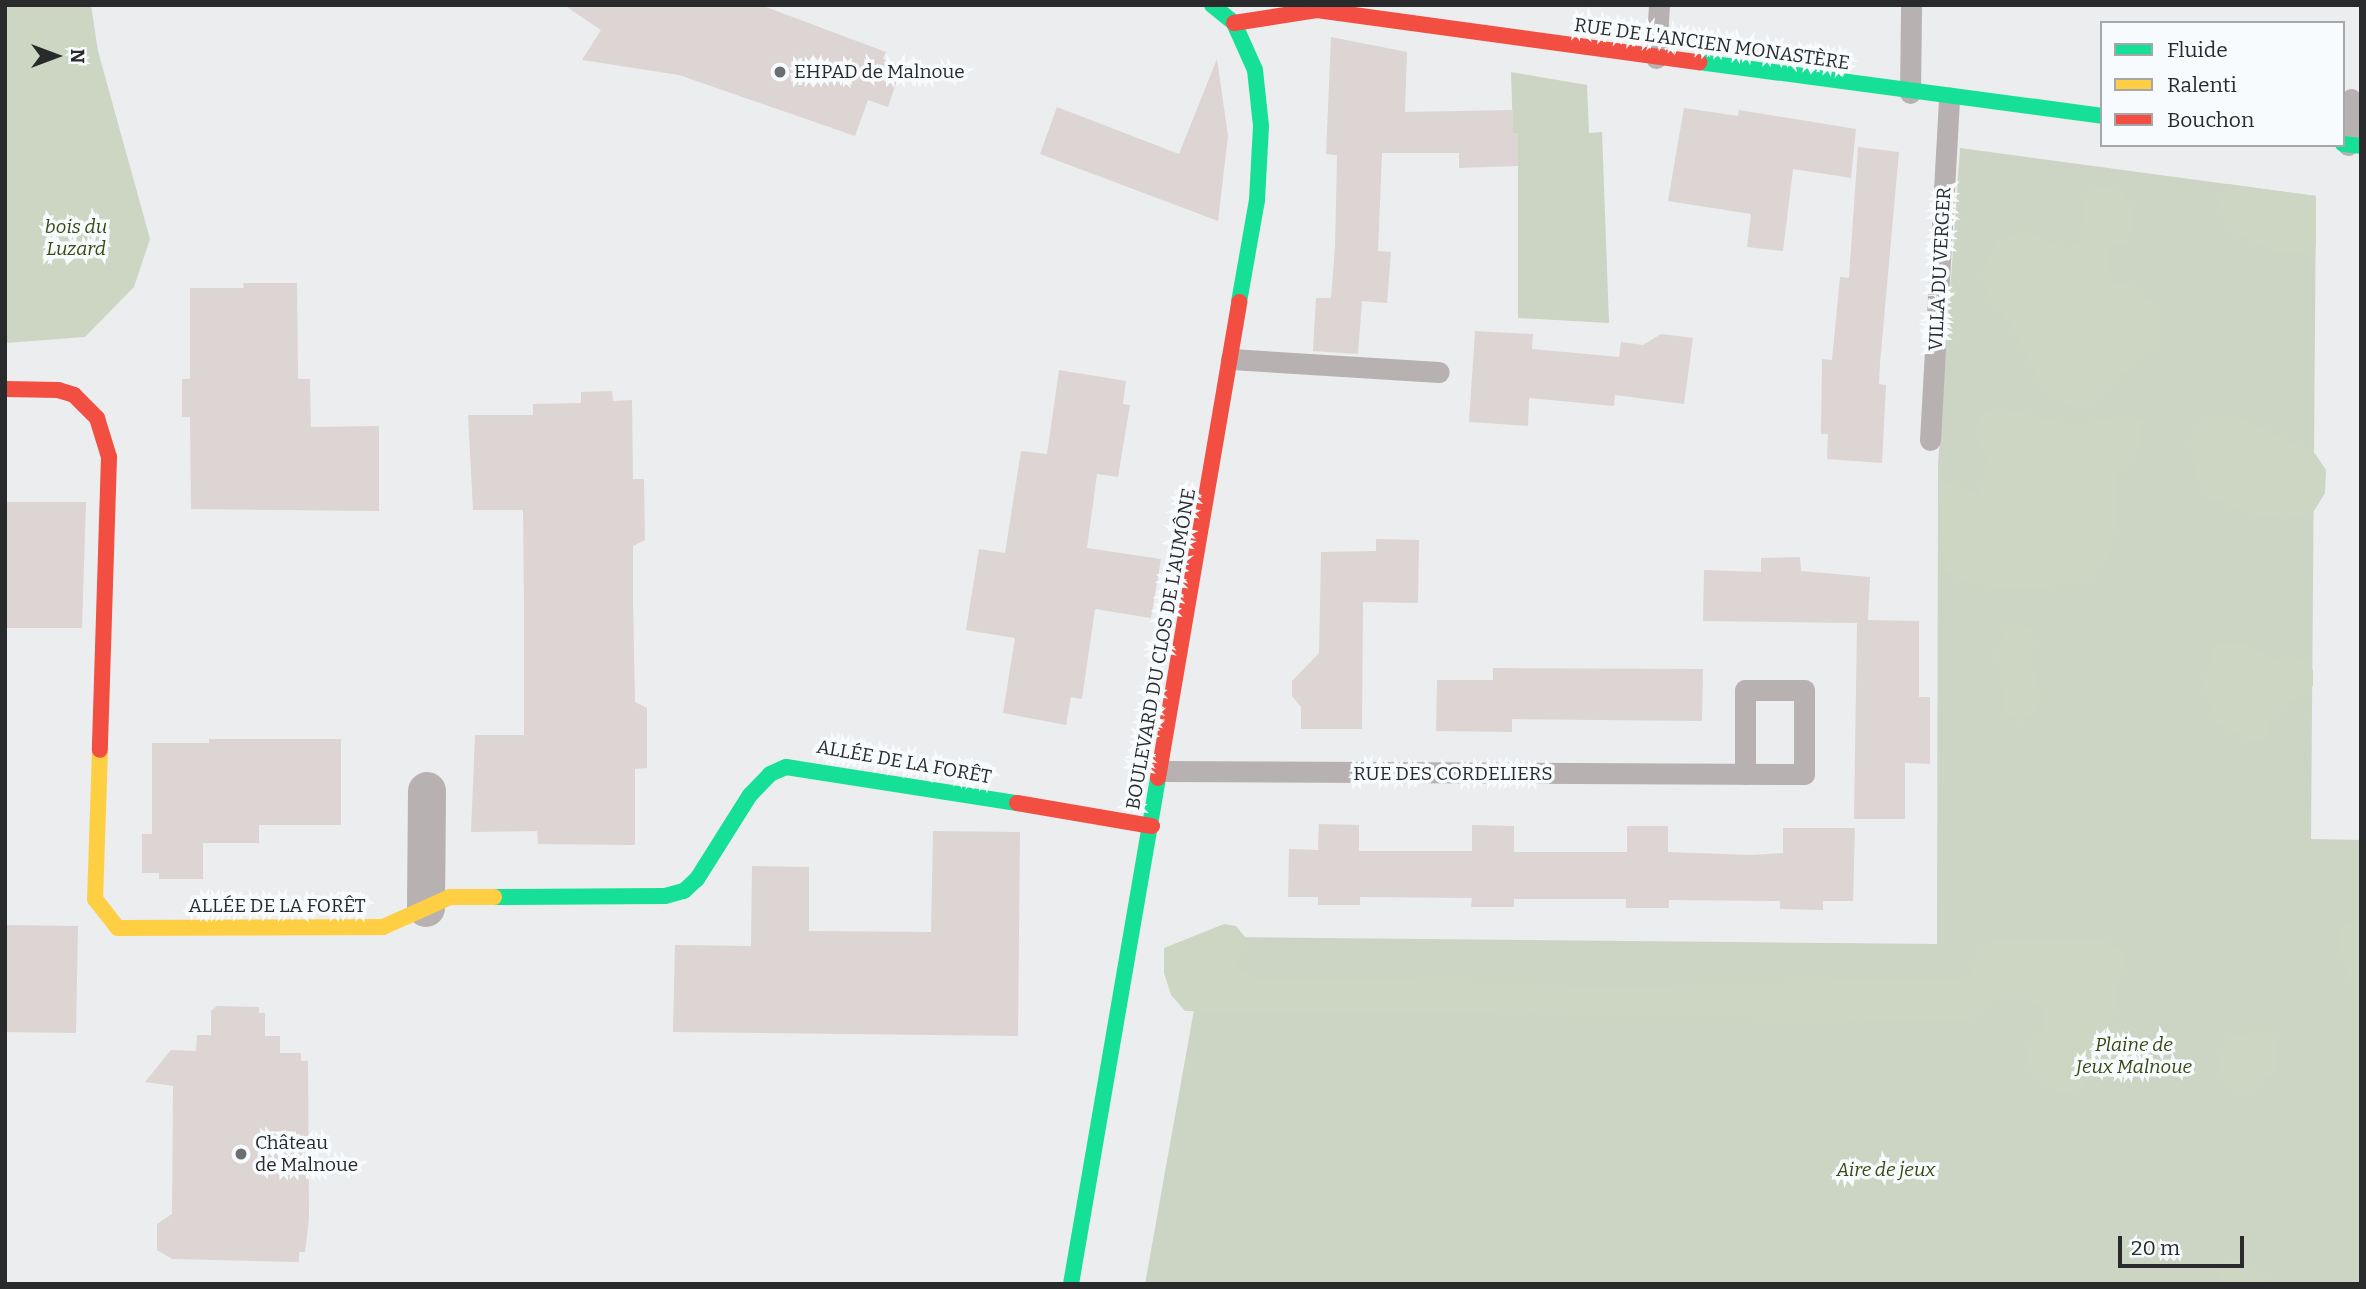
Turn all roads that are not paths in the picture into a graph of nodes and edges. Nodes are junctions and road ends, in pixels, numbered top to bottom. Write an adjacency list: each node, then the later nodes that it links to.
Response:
1 (1212, 5): 4 (street)
2 (1659, 5): 5 (lane)
3 (1911, 5): 6 (lane)
4 (1234, 23): 5 (street, RUE DE L'ANCIEN MONASTÈRE); 11 (street, BOULEVARD DU CLOS DE L'AUMÔNE)
5 (1656, 58): 6 (street, RUE DE L'ANCIEN MONASTÈRE)
6 (1910, 93): 7 (street, RUE DE L'ANCIEN MONASTÈRE)
7 (1950, 98): 9 (street, RUE DE L'ANCIEN MONASTÈRE); 14 (lane, VILLA DU VERGER)
8 (2351, 99): 10 (lane)
9 (2100, 116)
10 (2351, 145)
11 (1231, 359): 12 (lane); 15 (street, BOULEVARD DU CLOS DE L'AUMÔNE)
12 (1439, 372)
13 (5, 388): 19 (street, ALLÉE DE LA FORÊT)
14 (1930, 440)
15 (1161, 771): 16 (lane, RUE DES CORDELIERS); 18 (street, BOULEVARD DU CLOS DE L'AUMÔNE)
16 (1745, 774): 16 (lane, RUE DES CORDELIERS)
17 (427, 791): 19 (street)
18 (1152, 826): 19 (street, ALLÉE DE LA FORÊT); 20 (street, BOULEVARD DU CLOS DE L'AUMÔNE)
19 (426, 908)
20 (1071, 1284)

